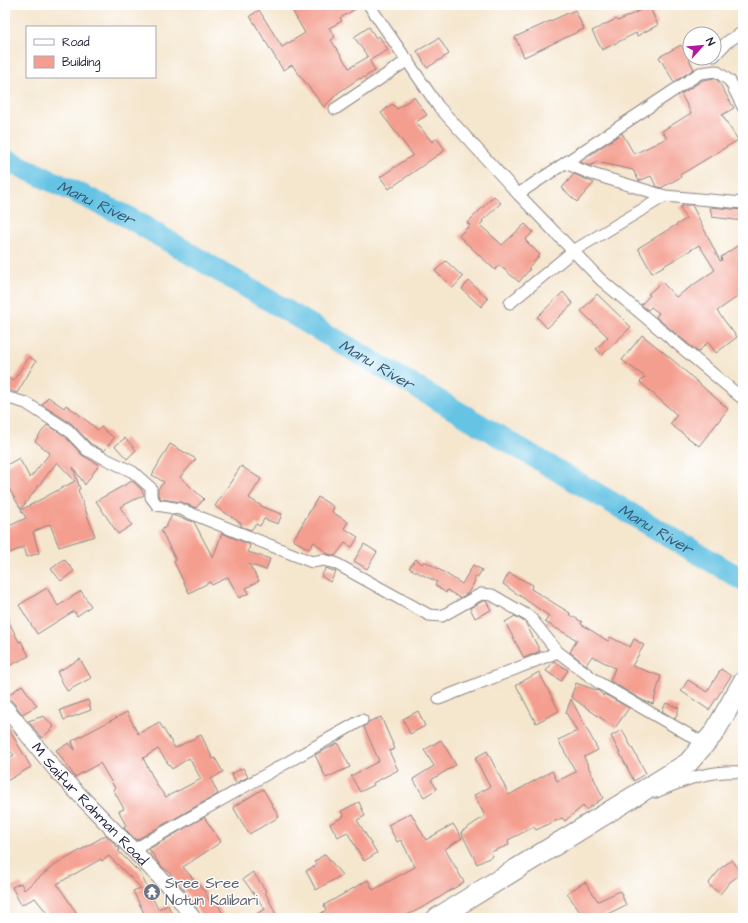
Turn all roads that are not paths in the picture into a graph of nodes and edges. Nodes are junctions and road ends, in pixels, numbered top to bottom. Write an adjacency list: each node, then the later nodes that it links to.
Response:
1 (369, 5): 4 (street)
2 (743, 32): 3 (street)
3 (722, 47)
4 (408, 60): 7 (street); 10 (street)
5 (706, 66): 6 (street)
6 (700, 73): 8 (street); 9 (street)
7 (335, 108)
8 (743, 108)
9 (565, 163): 10 (street); 11 (street)
10 (518, 194): 13 (street)
11 (665, 196): 12 (street); 13 (street)
12 (743, 203)
13 (573, 251): 14 (street); 16 (street)
14 (510, 303)
15 (5, 397): 17 (street)
16 (743, 399)
17 (558, 652): 19 (street); 22 (street)
18 (743, 682): 22 (highway)
19 (439, 700)
20 (5, 707): 25 (main road, M Saifur Rahman Road)
21 (362, 720): 25 (street)
22 (709, 739): 24 (highway)
23 (743, 772): 24 (street)
24 (611, 811): 27 (highway)
25 (133, 850): 26 (main road, M Saifur Rahman Road)
26 (193, 918)
27 (437, 918)

